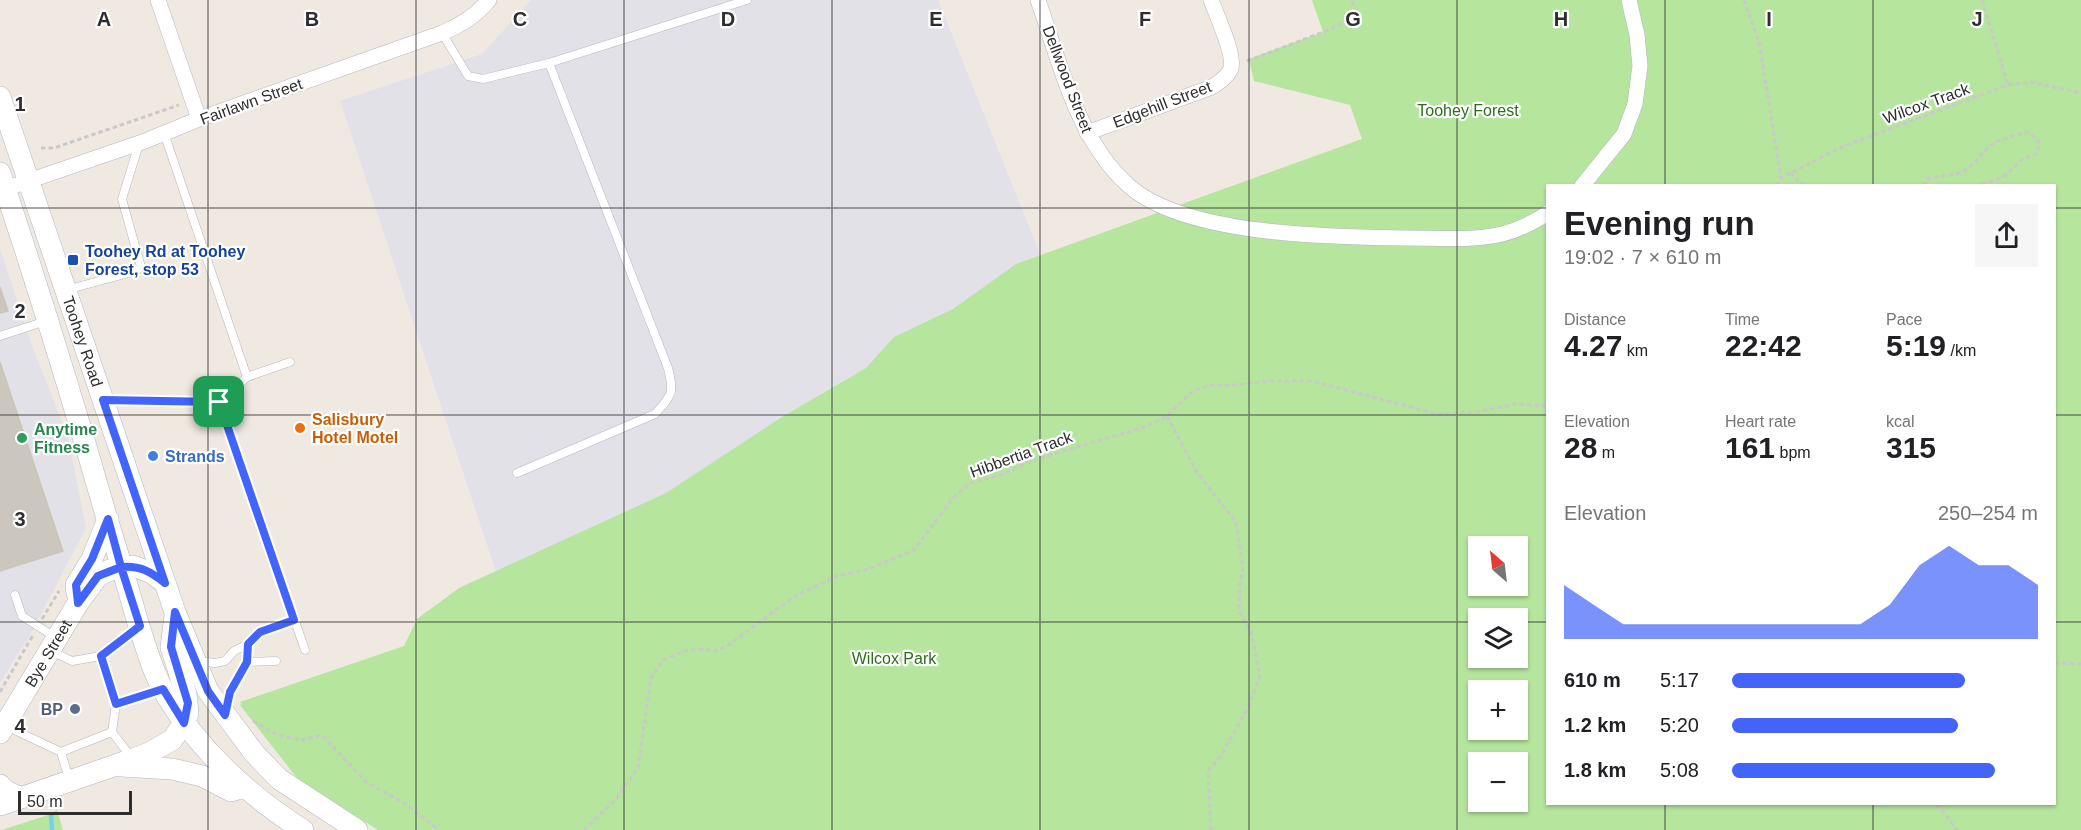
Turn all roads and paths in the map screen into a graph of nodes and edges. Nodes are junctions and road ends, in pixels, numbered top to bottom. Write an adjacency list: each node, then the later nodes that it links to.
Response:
1 (158, 0): 16 (street)
2 (489, 0): 10 (street, Fairlawn Street)
3 (747, 0): 11 (lane)
4 (1038, 0): 19 (street, Dellwood Street)
5 (1211, 0): 12 (street)
6 (1351, 0): 12 (path)
7 (1629, 0): 26 (street)
8 (1744, 0): 23 (path)
9 (1982, 0): 13 (path)
10 (442, 33): 11 (lane); 17 (street, Fairlawn Street)
11 (549, 63): 41 (lane)
12 (1232, 67): 19 (street, Edgehill Street)
13 (2008, 85): 14 (path, Wilcox Track); 22 (path, Wilcox Track)
14 (2081, 93)
15 (0, 97): 25 (main road, Toohey Road)
16 (192, 100): 17 (street); 21 (path)
17 (199, 119): 18 (street, Fairlawn Street)
18 (164, 133): 20 (street, Fairlawn Street); 36 (lane)
19 (1087, 133): 31 (street, Dellwood Street)
20 (140, 143): 25 (street, Fairlawn Street); 32 (lane)
21 (41, 148)
22 (1790, 173): 23 (path, Wilcox Track); 28 (path)
23 (1781, 178): 27 (path, Wilcox Track)
24 (3, 181): 25 (street, Fairlawn Street); 33 (main road, Toohey Road)
25 (29, 181): 32 (main road, Toohey Road)
26 (1584, 184)
27 (1777, 184)
28 (1802, 184)
29 (1924, 184): 30 (path)
30 (1982, 184)
31 (1546, 214)
32 (66, 290): 37 (main road, Toohey Road)
33 (48, 321): 34 (lane); 42 (main road, Toohey Road)
34 (0, 336)
35 (291, 362): 36 (lane)
36 (247, 377): 38 (lane)
37 (103, 400): 38 (lane); 44 (main road, Toohey Road)
38 (219, 402): 49 (lane)
39 (1546, 406): 40 (path, Hibbertia Track)
40 (1167, 416): 80 (path, Hibbertia Track); 81 (path)
41 (517, 473)
42 (108, 519): 43 (main road, Toohey Road); 47 (main road)
43 (121, 567): 44 (main road); 47 (main road, Bye Street); 51 (main road, Toohey Road)
44 (165, 583): 48 (main road, Toohey Road)
45 (61, 586): 50 (path)
46 (15, 595): 50 (lane)
47 (78, 603): 52 (main road, Bye Street)
48 (175, 612): 56 (main road, Toohey Road); 66 (main road)
49 (294, 620): 53 (lane); 54 (lane)
50 (38, 626): 52 (lane); 62 (path)
51 (140, 626): 55 (lane); 61 (main road, Toohey Road)
52 (53, 644): 55 (lane); 67 (main road, Bye Street)
53 (248, 644): 56 (lane); 58 (lane)
54 (305, 650)
55 (101, 656): 63 (lane)
56 (195, 661): 64 (main road, Toohey Road)
57 (276, 661): 58 (lane)
58 (247, 662): 64 (lane)
59 (2056, 663): 60 (path)
60 (2081, 664)
61 (163, 689): 63 (lane); 66 (main road, Toohey Road)
62 (0, 692)
63 (116, 704): 68 (lane)
64 (225, 715): 78 (main road, Toohey Road)
65 (250, 716): 79 (path)
66 (184, 723): 70 (main road); 73 (main road, Toohey Road)
67 (2, 729): 69 (lane)
68 (112, 732): 69 (lane); 70 (lane)
69 (61, 752): 71 (lane)
70 (124, 762): 71 (main road); 73 (main road)
71 (69, 782): 74 (main road)
72 (0, 785): 74 (main road)
73 (245, 787): 77 (main road, Toohey Road)
74 (21, 798): 75 (main road)
75 (0, 805)
76 (1938, 805): 82 (path)
77 (303, 830)
78 (357, 830)
79 (439, 830)
80 (584, 830)
81 (1211, 830)
82 (1957, 830)

